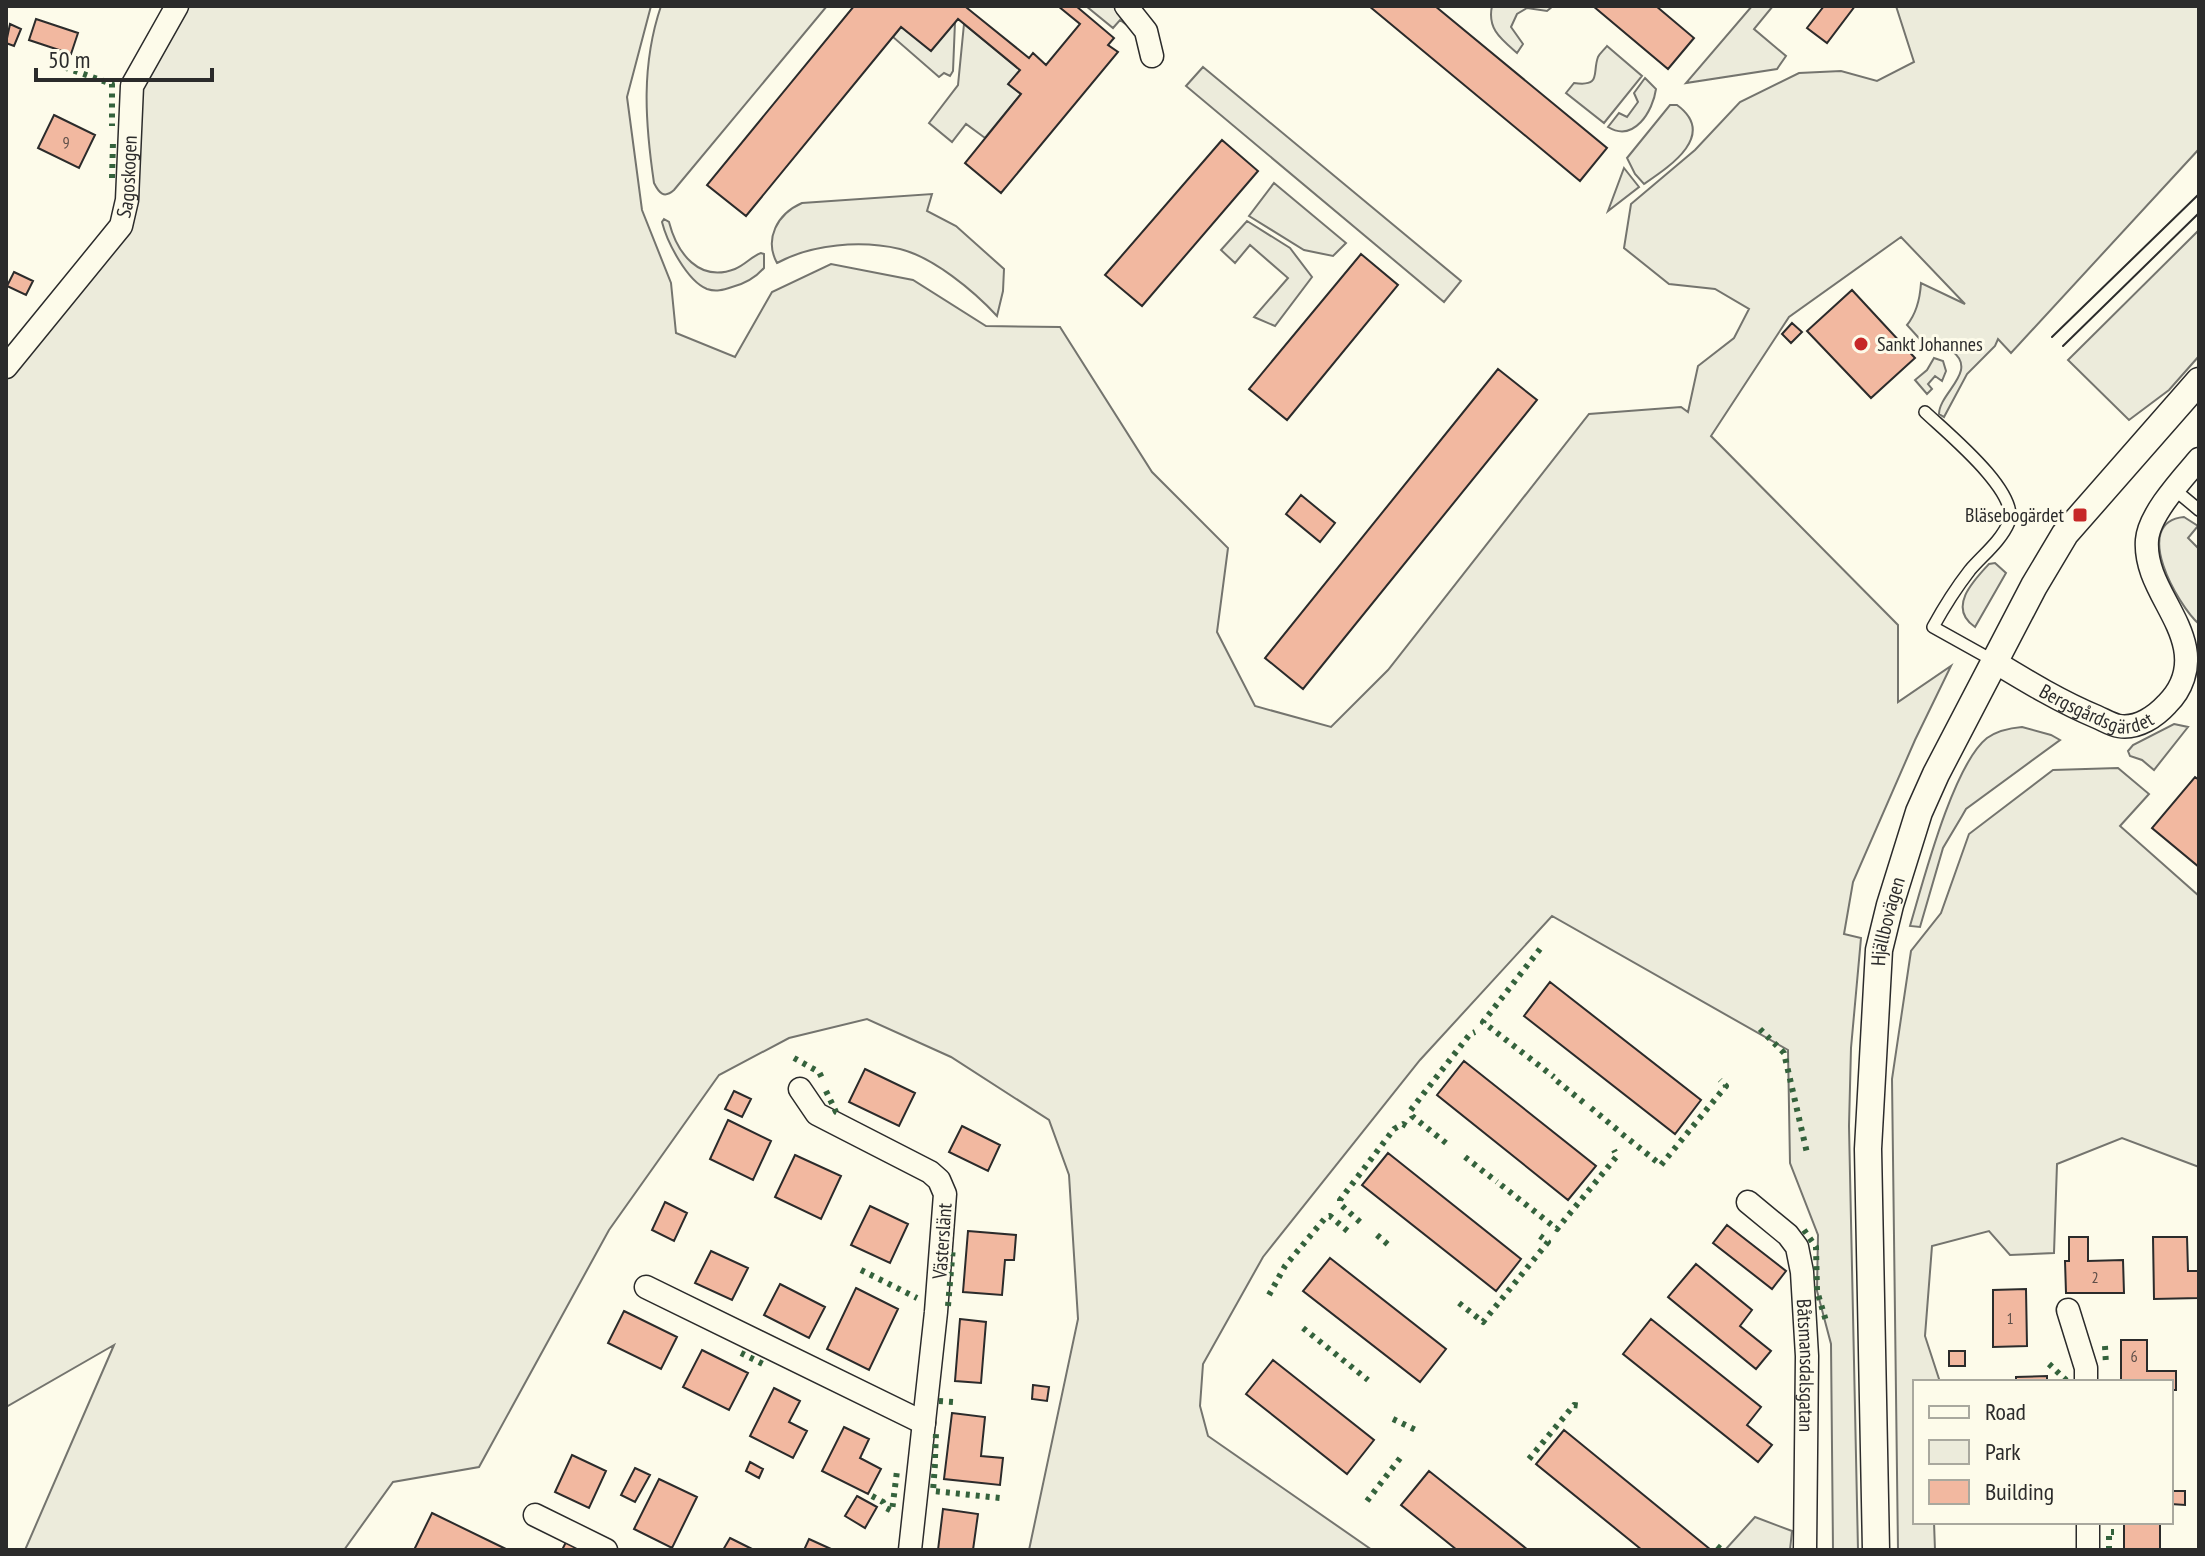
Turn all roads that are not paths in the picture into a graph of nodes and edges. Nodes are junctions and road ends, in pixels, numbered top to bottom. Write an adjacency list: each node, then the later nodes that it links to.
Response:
1 (177, 6): 4 (street, Sagoskogen)
2 (1126, 6): 3 (street)
3 (1152, 56)
4 (6, 367)
5 (2199, 381): 10 (street, Hjällbovägen)
6 (1925, 412): 10 (lane)
7 (2199, 459): 8 (street, Bergsgårdsgärdet)
8 (2175, 490): 9 (lane); 10 (street, Bergsgårdsgärdet)
9 (2199, 510)
10 (1995, 662): 22 (street, Hjällbovägen)
11 (800, 1089): 16 (street, Västerslänt)
12 (1748, 1202): 21 (street, Båtsmansdalsgatan)
13 (646, 1287): 16 (street)
14 (2068, 1310): 15 (street)
15 (2086, 1380)
16 (924, 1423): 20 (street, Västerslänt)
17 (535, 1515): 19 (street)
18 (2088, 1524): 23 (street)
19 (606, 1550)
20 (910, 1550)
21 (1805, 1550)
22 (1876, 1550)
23 (2088, 1550)

